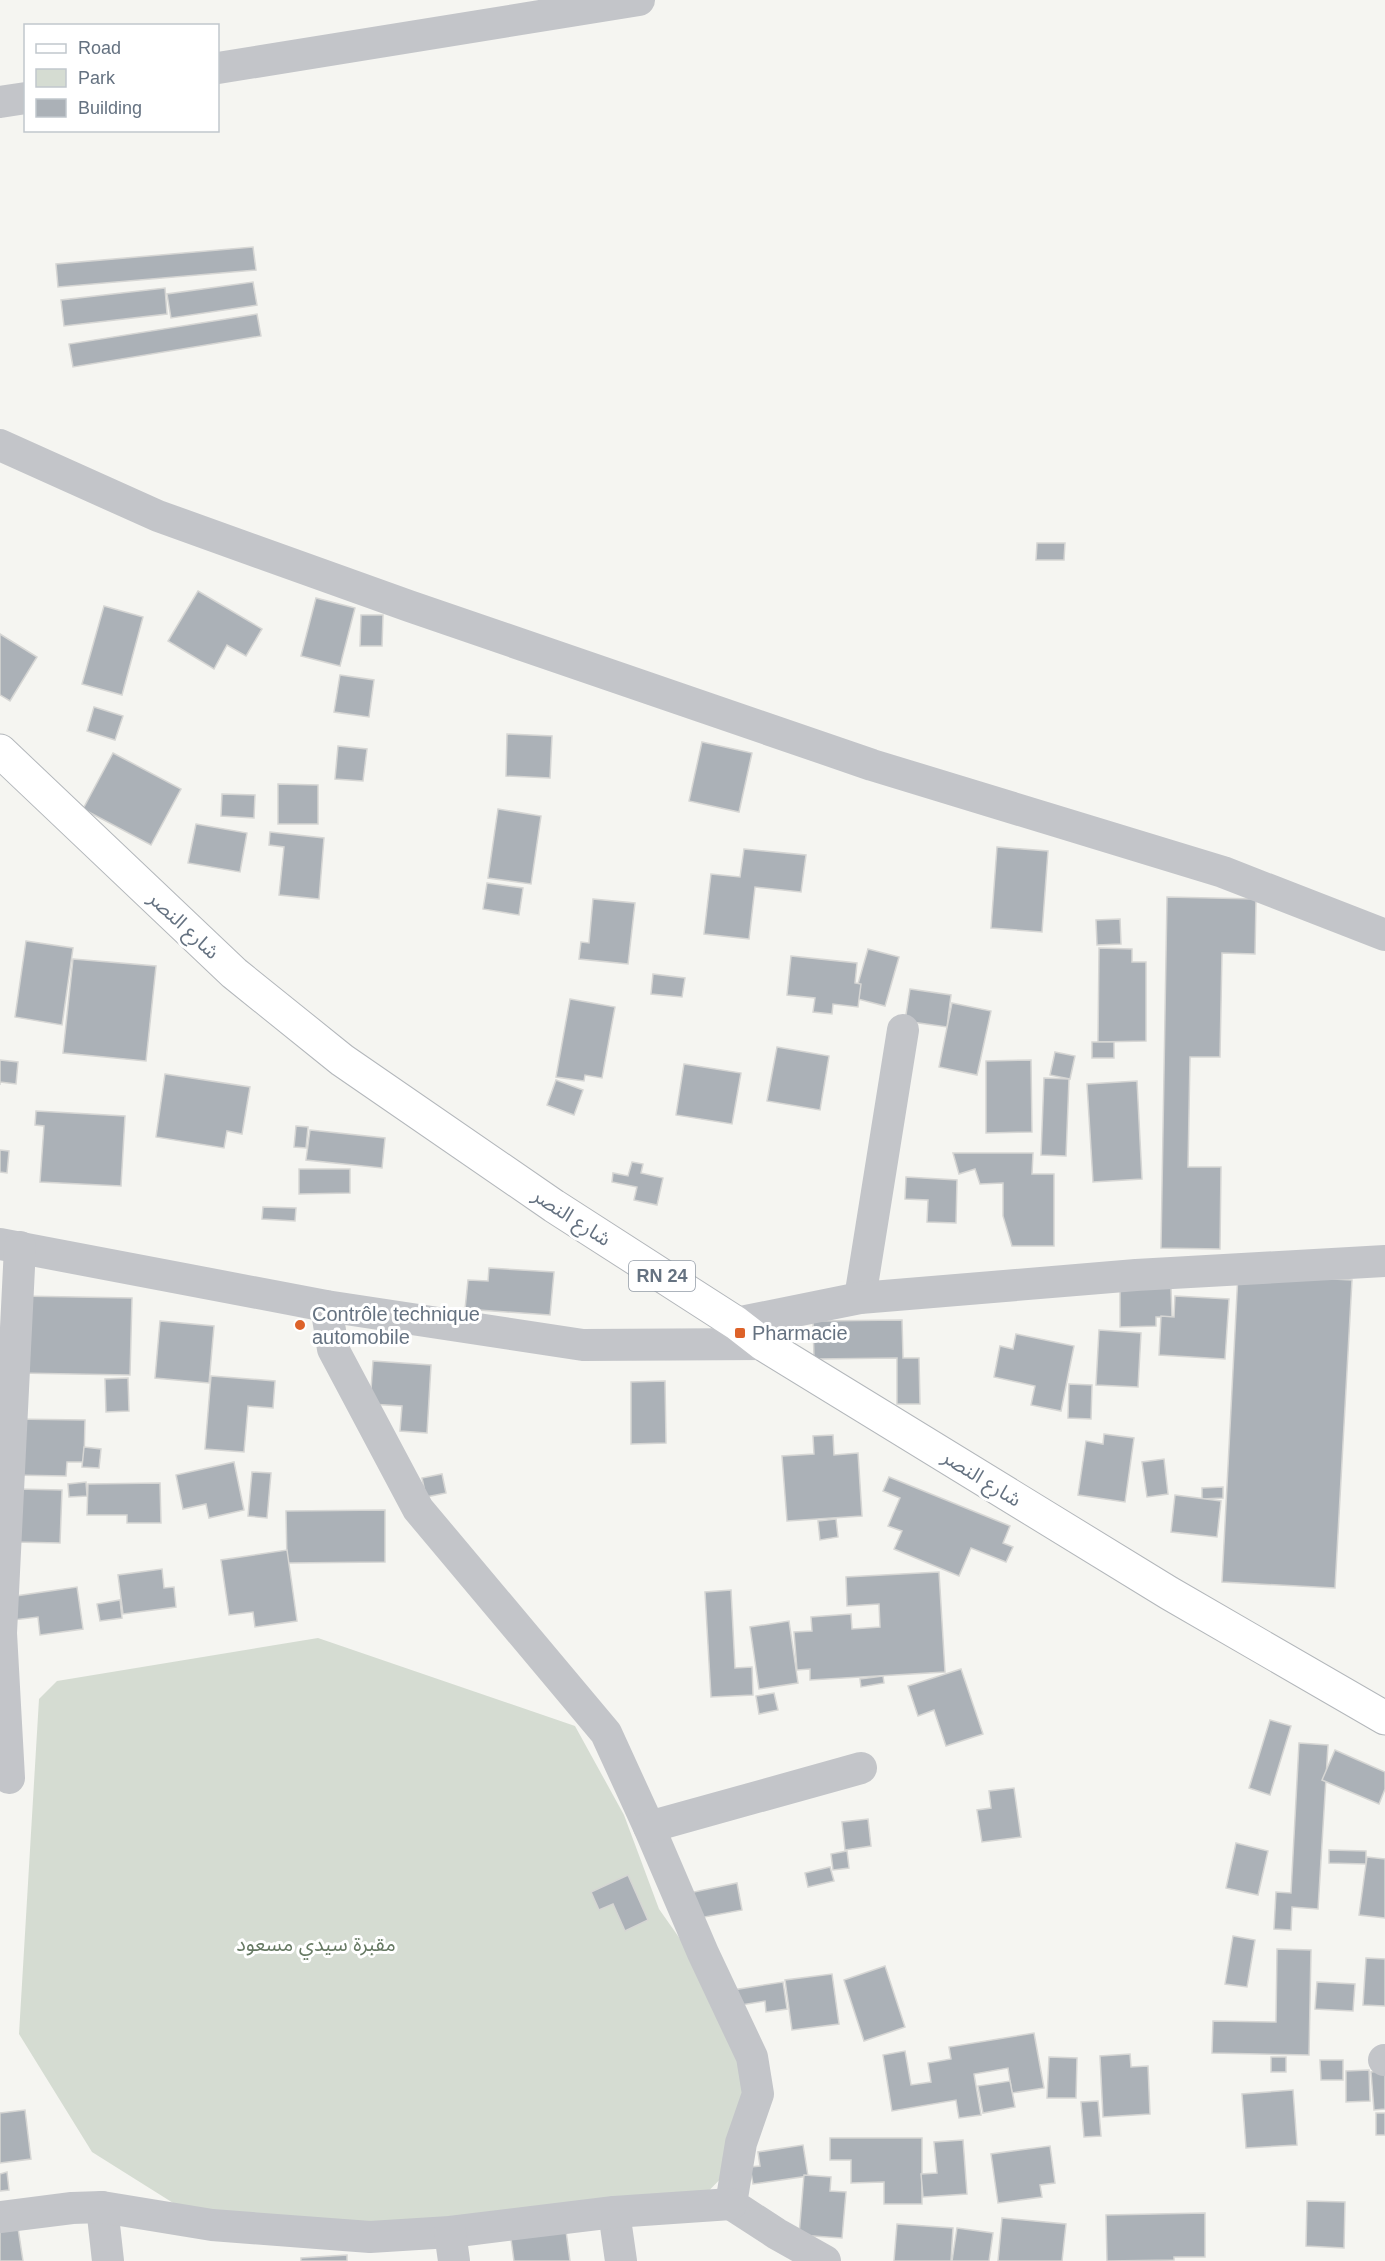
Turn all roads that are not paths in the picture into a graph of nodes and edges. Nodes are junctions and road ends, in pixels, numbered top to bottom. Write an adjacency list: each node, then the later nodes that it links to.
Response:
1 (639, 0): 2 (street)
2 (219, 68)
3 (24, 98): 4 (street)
4 (0, 102)
5 (0, 445): 7 (street)
6 (0, 751): 13 (main road, شارع النصر / RN 24)
7 (1385, 935)
8 (903, 1030): 11 (street)
9 (10, 1246): 12 (street); 15 (street)
10 (1385, 1261): 11 (street)
11 (860, 1298): 13 (street)
12 (326, 1306): 14 (street); 19 (street)
13 (736, 1323): 14 (main road, شارع النصر / RN 24)
14 (764, 1344): 16 (main road, شارع النصر / RN 24)
15 (0, 1633): 18 (street)
16 (1385, 1718)
17 (861, 1768): 19 (street)
18 (9, 1778)
19 (649, 1827): 20 (street)
20 (731, 2204): 22 (street); 27 (street)
21 (102, 2206): 23 (street); 24 (street); 25 (street)
22 (614, 2212): 24 (street); 26 (street)
23 (0, 2217)
24 (452, 2247)
25 (108, 2261)
26 (621, 2261)
27 (825, 2261)

